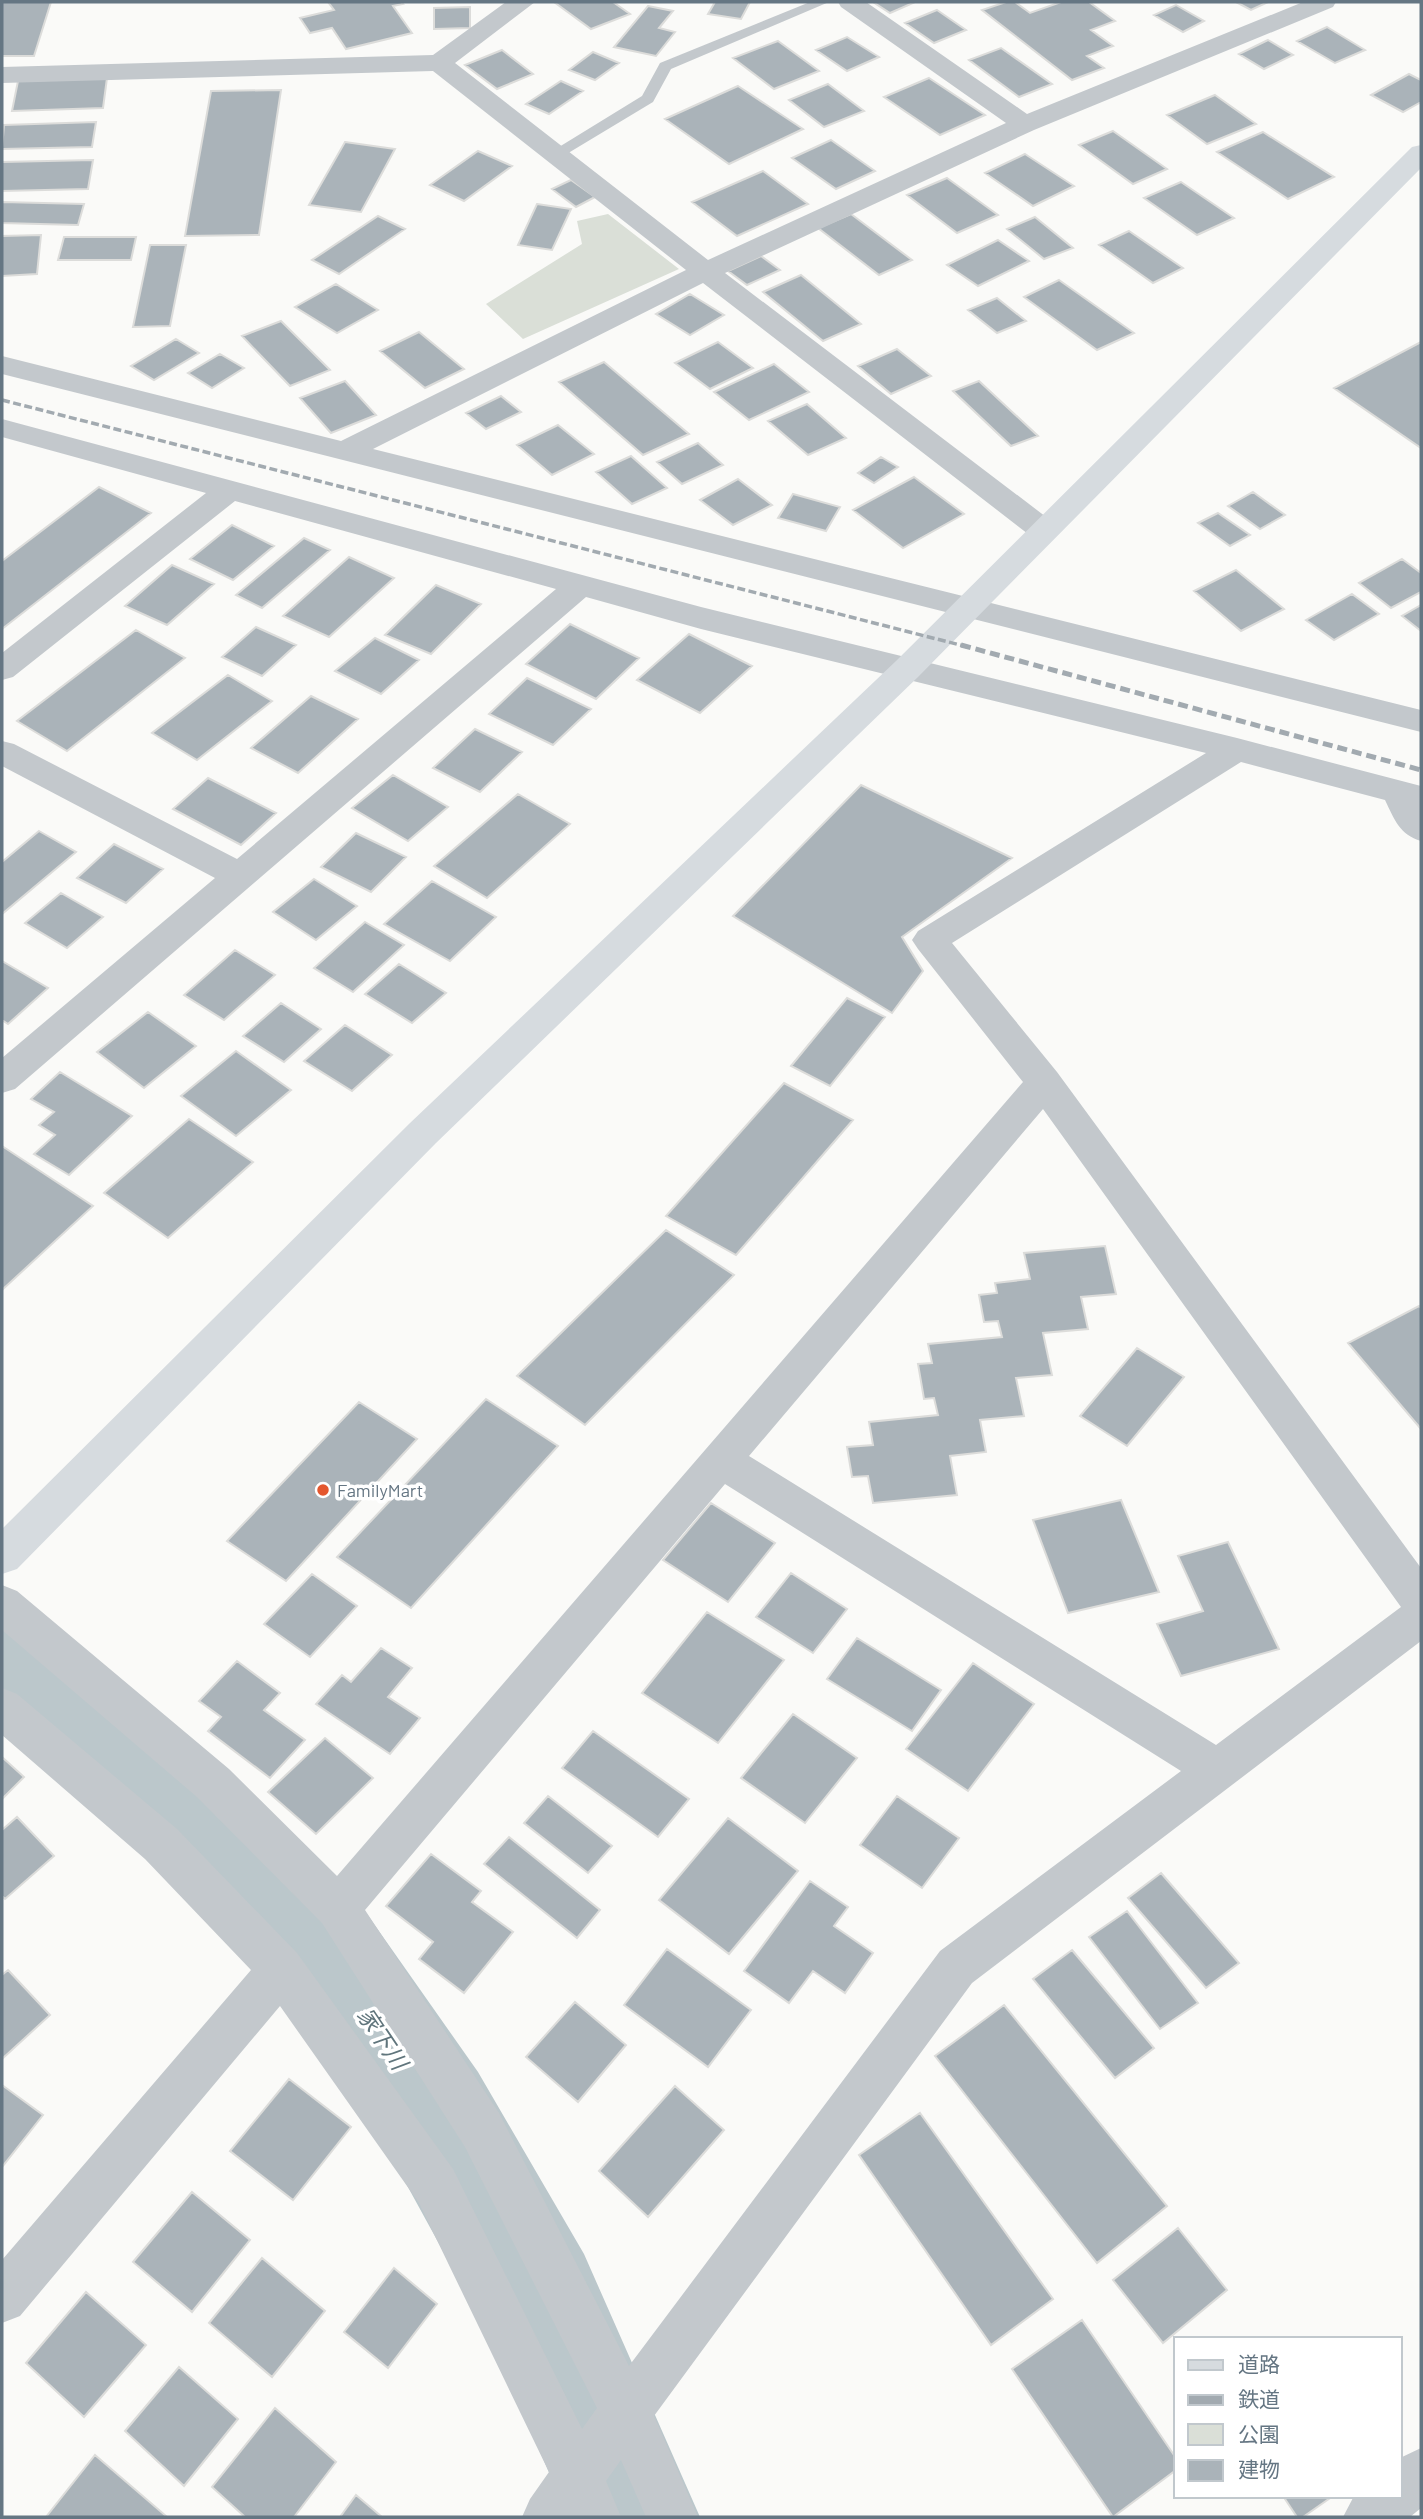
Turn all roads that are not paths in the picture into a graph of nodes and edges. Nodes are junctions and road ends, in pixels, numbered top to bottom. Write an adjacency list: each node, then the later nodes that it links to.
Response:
1 (522, 2): 5 (street)
2 (822, 2): 9 (lane)
3 (850, 2): 7 (street)
4 (1324, 2): 7 (street)
5 (439, 62): 6 (street); 9 (street)
6 (2, 75)
7 (1026, 124): 10 (street)
8 (1421, 153): 15 (street)
9 (554, 155): 10 (street)
10 (708, 270): 13 (street); 15 (street)
11 (2, 365): 13 (street)
12 (2, 428): 14 (street)
13 (346, 450): 17 (street)
14 (230, 490): 16 (street); 18 (street)
15 (1043, 530): 17 (street)
16 (580, 585): 19 (street); 25 (street)
17 (969, 606): 19 (street); 20 (street)
18 (2, 669)
19 (907, 669): 21 (street); 29 (street)
20 (1421, 721)
21 (1237, 749): 23 (street); 27 (street)
22 (2, 752): 25 (street)
23 (1409, 794): 24 (street)
24 (1421, 829)
25 (240, 876): 26 (street)
26 (2, 1079)
27 (1044, 1082): 28 (street); 30 (street)
28 (721, 1460): 34 (street); 35 (street)
29 (2, 1556)
30 (1421, 1601)
31 (2, 1604): 35 (street)
32 (1421, 1616): 34 (street)
33 (2, 1708): 36 (street)
34 (1217, 1770): 38 (street)
35 (338, 1908): 38 (street)
36 (281, 1969): 37 (street); 41 (street)
37 (2, 2298)
38 (627, 2414): 41 (street); 44 (street)
39 (1421, 2474): 40 (street)
40 (1402, 2490)
41 (587, 2496): 43 (street)
42 (1393, 2498): 45 (street)
43 (548, 2517)
44 (672, 2517)
45 (1369, 2517)

